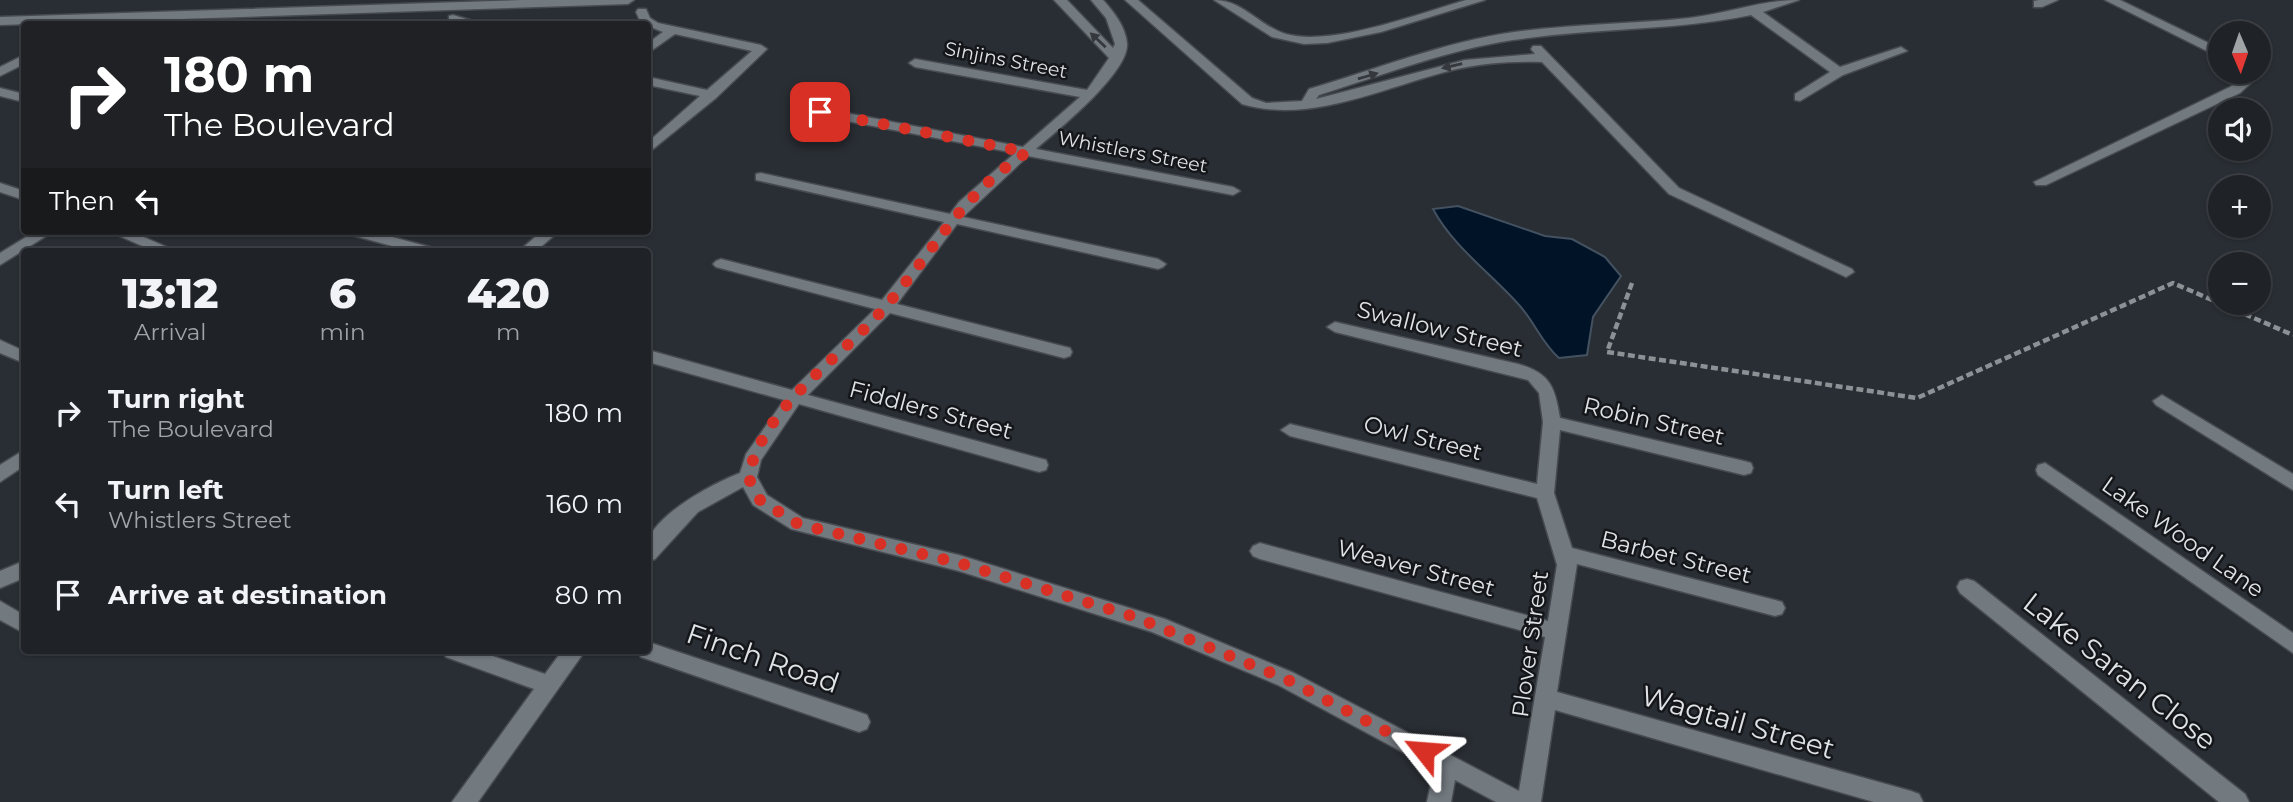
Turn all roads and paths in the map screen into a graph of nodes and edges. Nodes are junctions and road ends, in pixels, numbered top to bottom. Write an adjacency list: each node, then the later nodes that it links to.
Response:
1 (376, 0): 14 (street)
2 (415, 0): 13 (street)
3 (628, 0): 13 (street)
4 (1060, 0): 30 (street, one-way to 4)
5 (1097, 0): 30 (street)
6 (1131, 0): 44 (street)
7 (1220, 0): 8 (street)
8 (1479, 0)
9 (1793, 0): 16 (street)
10 (2052, 0): 12 (street)
11 (2111, 0): 28 (street)
12 (2038, 4)
13 (395, 8): 14 (street); 20 (street)
14 (333, 11): 18 (street); 19 (street)
15 (642, 12): 22 (street)
16 (1756, 13): 25 (street); 36 (street)
17 (453, 19): 21 (street)
18 (0, 21)
19 (326, 21)
20 (378, 21)
21 (459, 21)
22 (648, 21)
23 (651, 24): 24 (street)
24 (671, 31): 27 (street); 40 (street)
25 (1528, 34): 26 (street); 31 (street)
26 (1474, 45): 32 (street); 44 (street, one-way to 26)
27 (651, 47)
28 (2208, 48)
29 (1901, 51): 36 (street)
30 (1116, 58): 41 (street)
31 (1544, 58): 32 (street); 67 (street)
32 (1488, 59): 44 (street, one-way to 44)
33 (21, 61): 35 (street)
34 (915, 63): 41 (street, Sinjins Street)
35 (0, 72)
36 (1838, 72): 43 (street)
37 (651, 81): 40 (street)
38 (2243, 84): 49 (street)
39 (0, 92): 42 (street)
40 (711, 95): 46 (street)
41 (1090, 95): 47 (street)
42 (21, 97)
43 (1800, 97)
44 (1308, 102)
45 (820, 112): 47 (street, Whistlers Street)
46 (651, 144)
47 (1027, 152): 51 (street, Whistlers Street); 53 (street)
48 (761, 177): 53 (street)
49 (2041, 183)
50 (0, 187): 52 (street)
51 (1233, 191)
52 (21, 195)
53 (953, 217): 66 (street); 70 (street)
54 (40, 235): 63 (street)
55 (57, 235): 59 (street)
56 (126, 235): 60 (street)
57 (368, 235): 61 (street)
58 (546, 235): 62 (street)
59 (39, 248)
60 (160, 248)
61 (417, 248)
62 (531, 248)
63 (0, 260)
64 (21, 260): 68 (street)
65 (721, 264): 70 (street)
66 (1158, 264)
67 (1846, 272)
68 (0, 273)
69 (1632, 284): 72 (path)
70 (885, 308): 74 (street); 78 (street)
71 (1335, 327): 77 (street, Swallow Street)
72 (2293, 335)
73 (0, 346): 75 (street)
74 (1064, 352)
75 (21, 356)
76 (651, 357): 78 (street, Fiddlers Street)
77 (1534, 376): 80 (street, Plover Street)
78 (794, 398): 83 (street, Fiddlers Street); 87 (street)
79 (2162, 401): 88 (street)
80 (1552, 422): 84 (street, Robin Street); 89 (street, Plover Street)
81 (1290, 430): 89 (street, Owl Street)
82 (21, 459): 86 (street)
83 (1039, 465)
84 (1744, 468)
85 (2045, 470): 100 (street, Lake Wood Lane)
86 (0, 475)
87 (748, 477): 90 (street); 107 (street)
88 (2293, 483)
89 (1545, 493): 92 (street, Plover Street)
90 (651, 545)
91 (1260, 551): 99 (street, Weaver Street)
92 (1566, 554): 96 (street, Barbet Street); 99 (street, Plover Street)
93 (21, 570): 94 (street)
94 (0, 580)
95 (1967, 587): 113 (street, Lake Saran Close)
96 (1775, 608)
97 (0, 609): 98 (street)
98 (21, 623)
99 (1558, 632): 105 (street, Plover Street)
100 (2293, 643)
101 (651, 652): 106 (street, Finch Road)
102 (462, 654): 104 (street)
103 (571, 654): 104 (street)
104 (547, 684): 108 (street)
105 (1548, 699): 111 (street, Plover Street); 112 (street, Wagtail Street)
106 (859, 722)
107 (1447, 763): 109 (street); 110 (street)
108 (472, 800)
109 (1439, 802)
110 (1518, 802)
111 (1530, 802)
112 (1911, 802)
113 (2237, 802)

